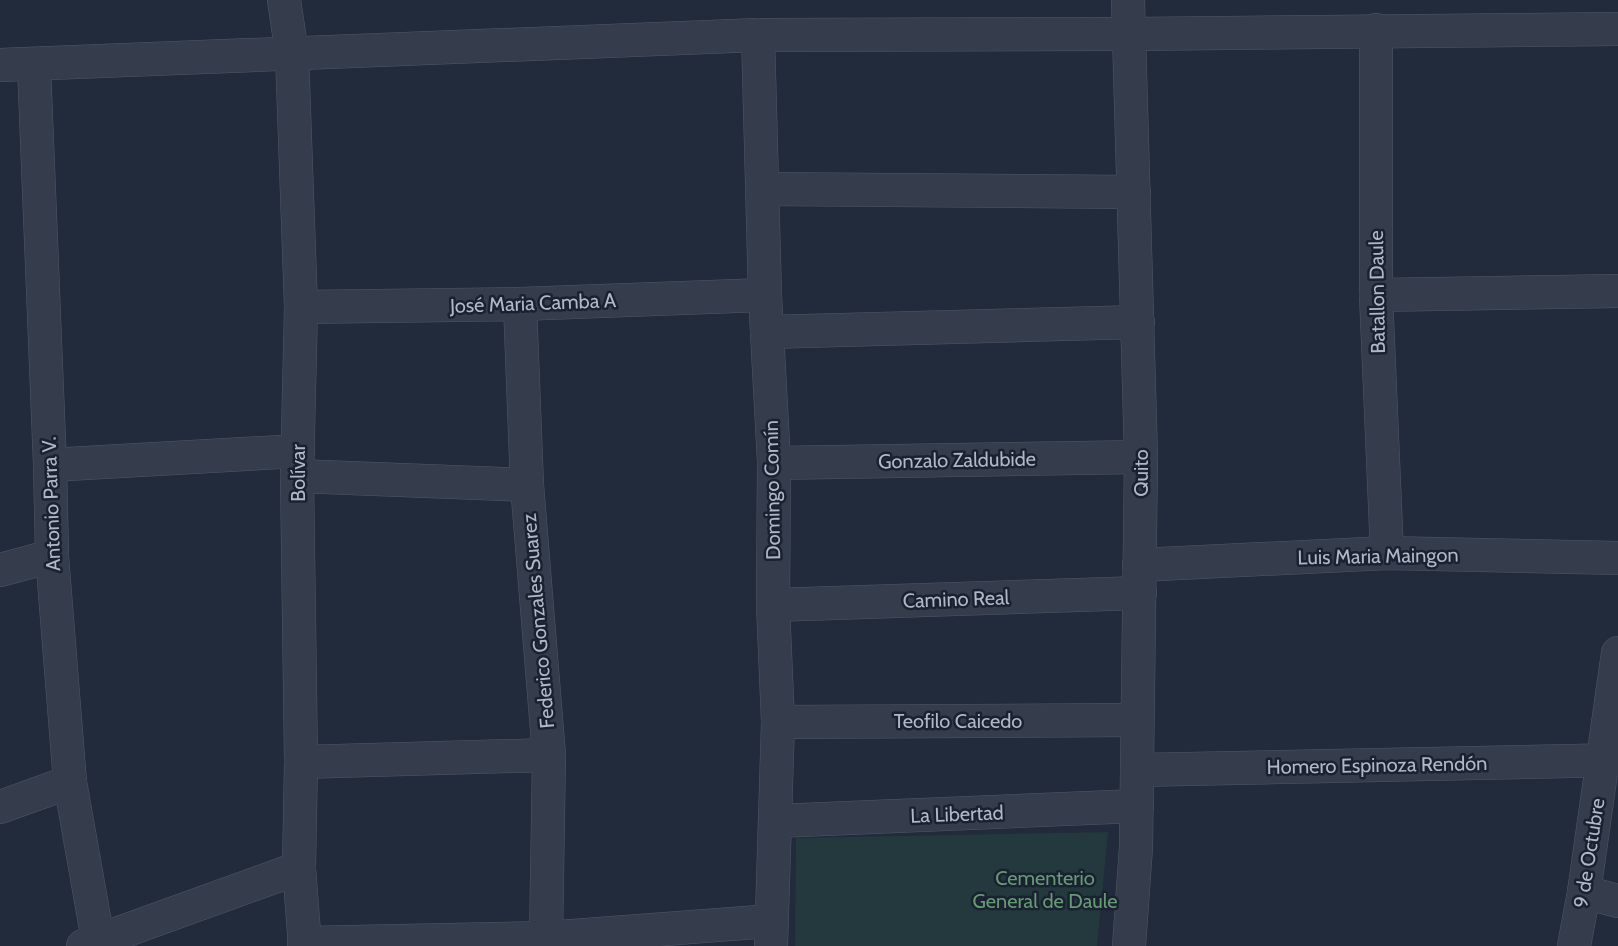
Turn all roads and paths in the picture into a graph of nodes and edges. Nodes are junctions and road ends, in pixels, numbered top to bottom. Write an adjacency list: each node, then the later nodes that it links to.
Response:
1 (284, 0): 7 (street, Bolívar)
2 (1128, 0): 5 (street, Quito)
3 (1618, 29): 4 (street)
4 (1376, 30): 5 (street); 14 (street, Batallon Daule)
5 (1129, 34): 6 (street); 11 (street, Quito)
6 (758, 35): 7 (street); 10 (street, Domingo Comín)
7 (292, 54): 9 (street); 16 (street, Bolívar)
8 (0, 65): 9 (street)
9 (34, 66): 22 (street, Antonio Parra V.)
10 (762, 189): 11 (street); 13 (street, Domingo Comín)
11 (1134, 192): 17 (street, Quito)
12 (1618, 291): 14 (street)
13 (765, 295): 15 (street, José Maria Camba A); 18 (street, Domingo Comín)
14 (1376, 295): 24 (street, Batallon Daule)
15 (520, 304): 16 (street, José Maria Camba A); 23 (street, Federico Gonzales Suarez)
16 (301, 307): 21 (street, Bolívar)
17 (1137, 322): 18 (street); 19 (street, Quito)
18 (767, 332): 20 (street, Domingo Comín)
19 (1142, 457): 20 (street, Gonzalo Zaldubide); 28 (street, Quito)
20 (774, 463): 29 (street, Domingo Comín)
21 (298, 464): 22 (street); 23 (street); 35 (street, Bolívar)
22 (50, 465): 25 (street, Antonio Parra V.)
23 (527, 485): 33 (street, Federico Gonzales Suarez)
24 (1387, 553): 26 (street, Luis Maria Maingon); 28 (street, Luis Maria Maingon)
25 (52, 556): 27 (street); 37 (street, Antonio Parra V.)
26 (1618, 558)
27 (0, 570)
28 (1139, 579): 29 (street, Camino Real); 31 (street, Quito)
29 (773, 605): 32 (street, Domingo Comín)
30 (1618, 653): 34 (street, 9 de Octubre)
31 (1137, 720): 32 (street, Teofilo Caicedo); 36 (street, Quito)
32 (778, 722): 40 (street, Domingo Comín)
33 (549, 755): 35 (street); 45 (street, Federico Gonzales Suarez)
34 (1611, 760): 36 (street, Homero Espinoza Rendón); 42 (street, 9 de Octubre)
35 (302, 762): 41 (street, Bolívar)
36 (1137, 770): 38 (street, Quito)
37 (70, 782): 39 (street); 46 (street, Antonio Parra V.)
38 (1137, 806): 40 (street, La Libertad); 48 (street, Quito)
39 (0, 807)
40 (776, 821): 44 (street, Domingo Comín)
41 (299, 868): 46 (street); 47 (street, Bolívar)
42 (1584, 892): 43 (street); 49 (street, 9 de Octubre)
43 (1618, 901)
44 (771, 933): 45 (street)
45 (546, 938): 47 (street)
46 (90, 943)
47 (305, 944)
48 (1128, 946)
49 (1574, 946)

